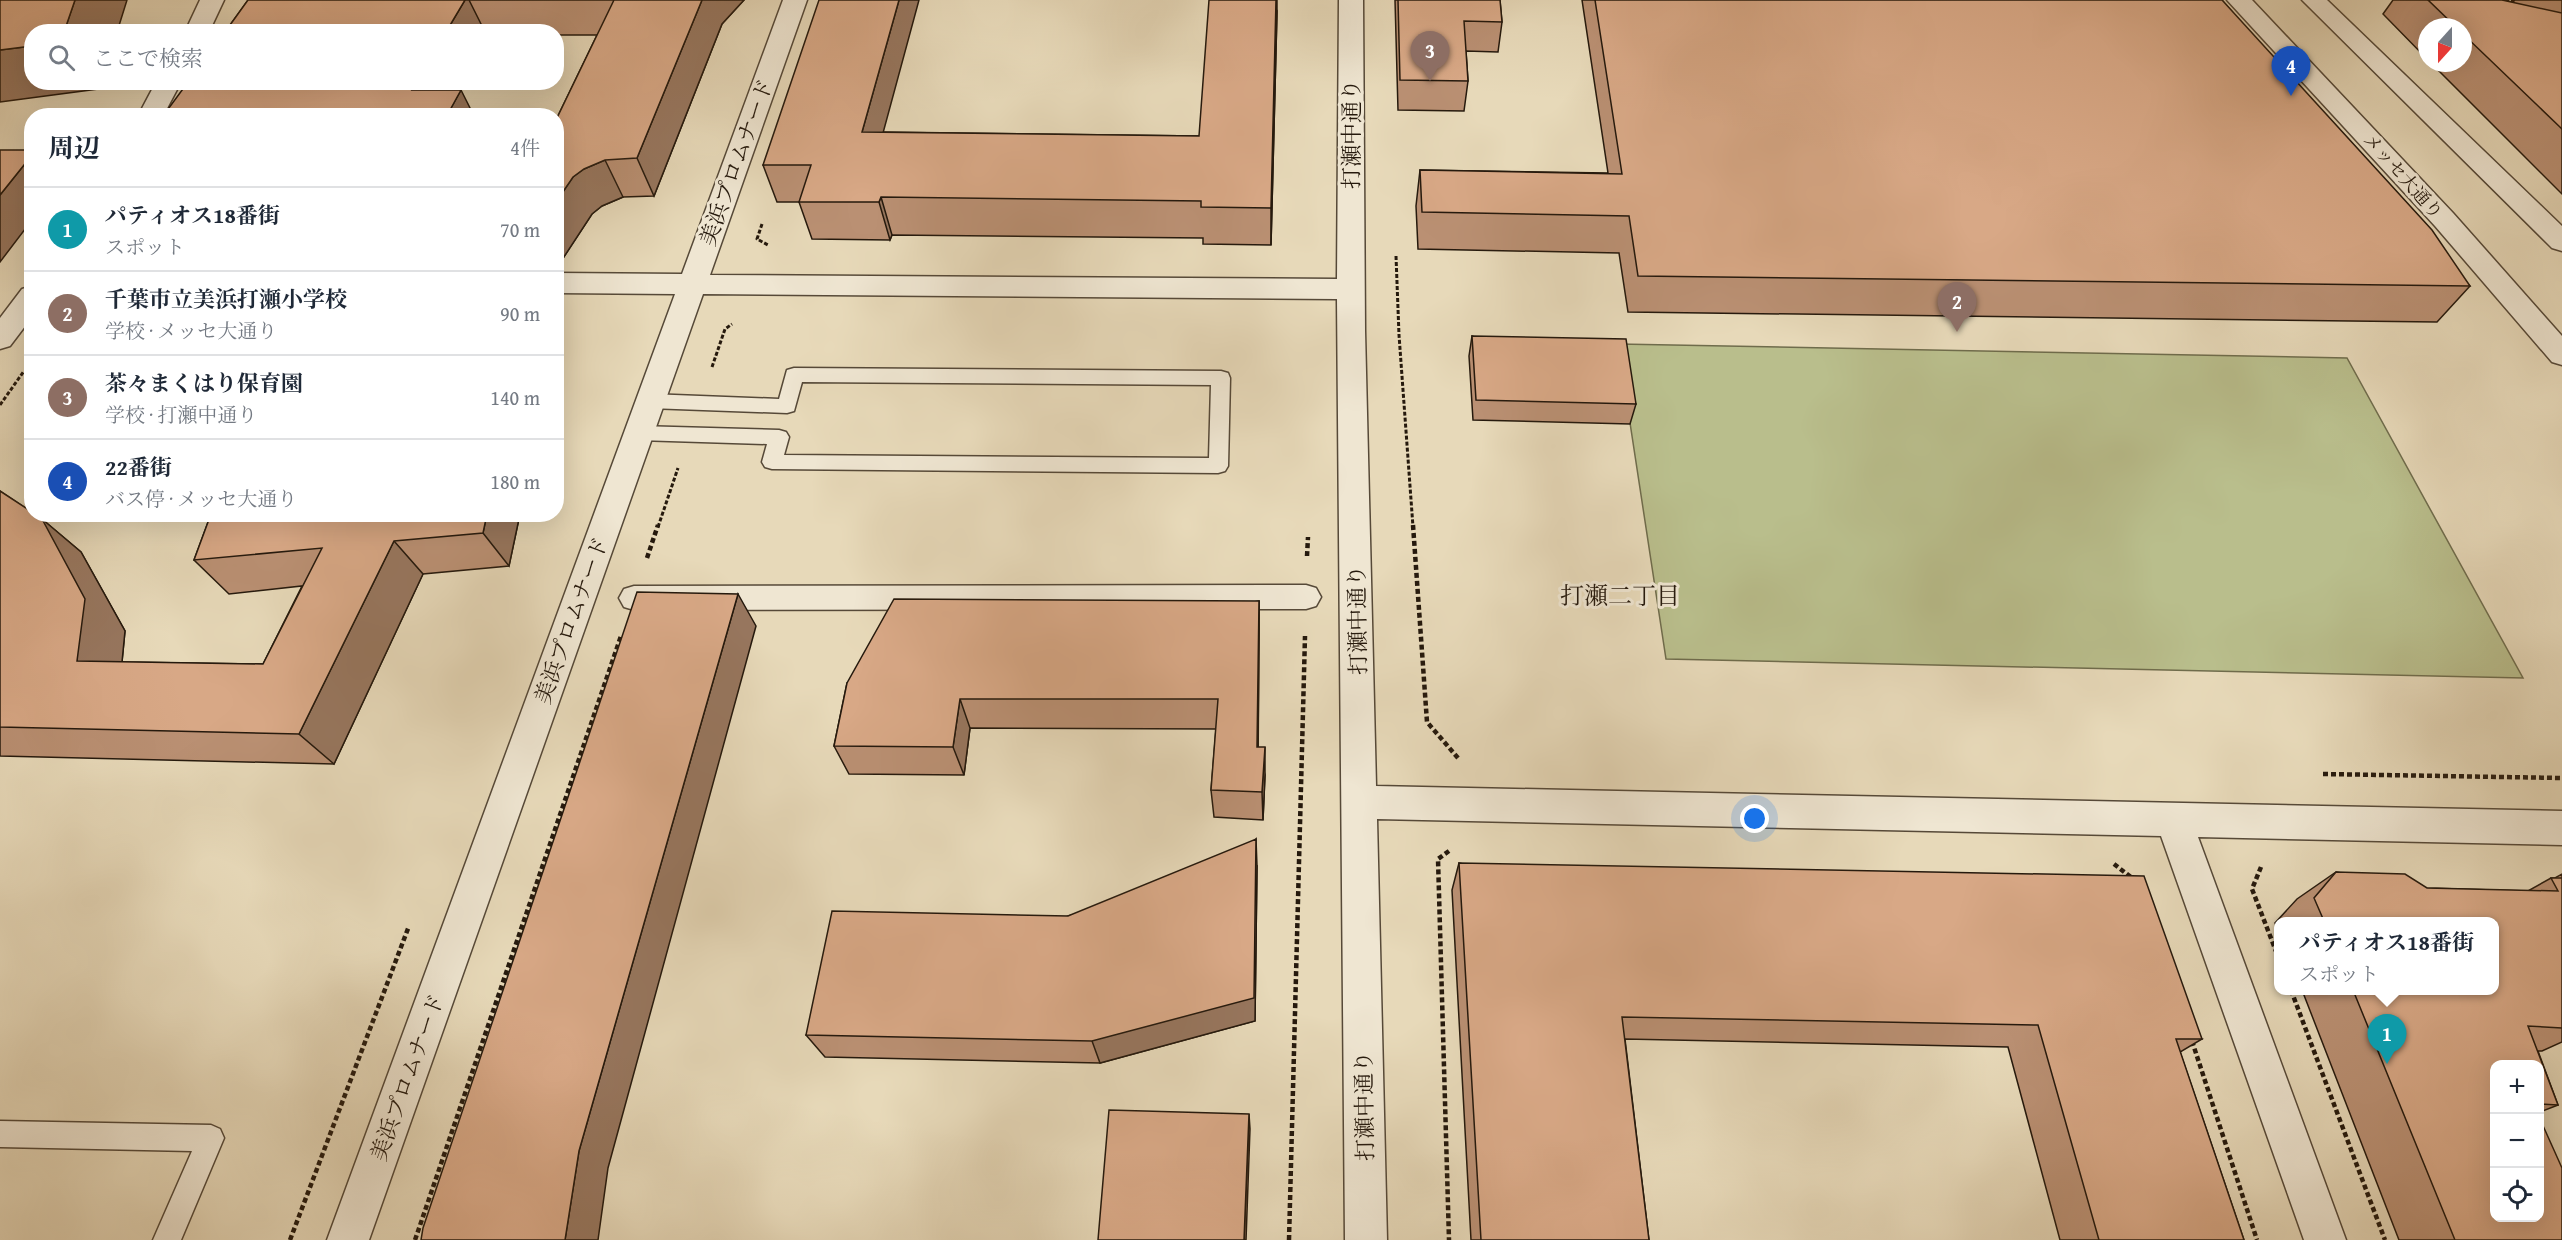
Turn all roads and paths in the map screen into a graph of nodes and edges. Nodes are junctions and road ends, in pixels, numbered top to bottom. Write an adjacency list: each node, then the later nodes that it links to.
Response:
1 (212, 0): 8 (street)
2 (795, 0): 14 (street, 美浜プロムナード)
3 (1351, 0): 15 (street, 打瀬中通り)
4 (2239, 0): 19 (street, メッセ大通り)
5 (2314, 0): 11 (street)
6 (2493, 0): 7 (path)
7 (2527, 0)
8 (201, 24)
9 (165, 90): 10 (street)
10 (154, 108)
11 (2562, 242)
12 (1396, 245): 31 (path)
13 (564, 282): 14 (street)
14 (691, 285): 15 (street); 21 (street, 美浜プロムナード)
15 (1351, 289): 34 (street, 打瀬中通り)
16 (24, 307): 18 (street)
17 (741, 318): 22 (path)
18 (0, 339)
19 (2562, 355)
20 (24, 370): 23 (path)
21 (649, 401): 22 (lane); 25 (street, 美浜プロムナード)
22 (700, 403): 24 (lane)
23 (0, 405)
24 (787, 406): 27 (lane); 27 (lane)
25 (638, 433): 26 (lane); 46 (street, 美浜プロムナード)
26 (689, 435): 27 (lane); 30 (path)
27 (779, 437)
28 (1308, 527): 29 (path)
29 (1306, 597): 30 (street); 48 (path)
30 (634, 598): 47 (path)
31 (1459, 759)
32 (2322, 774): 33 (path)
33 (2562, 778)
34 (1360, 802): 35 (street); 49 (street, 打瀬中通り)
35 (2174, 820): 36 (street); 52 (street)
36 (2562, 828)
37 (1457, 845): 50 (path)
38 (2265, 855): 40 (path)
39 (412, 917): 45 (path)
40 (2274, 946)
41 (2293, 995): 53 (path)
42 (2187, 1029): 51 (path)
43 (0, 1134): 44 (lane)
44 (167, 1240)
45 (290, 1240)
46 (348, 1240)
47 (415, 1240)
48 (1289, 1240)
49 (1366, 1240)
50 (1449, 1240)
51 (2257, 1240)
52 (2325, 1240)
53 (2385, 1240)

